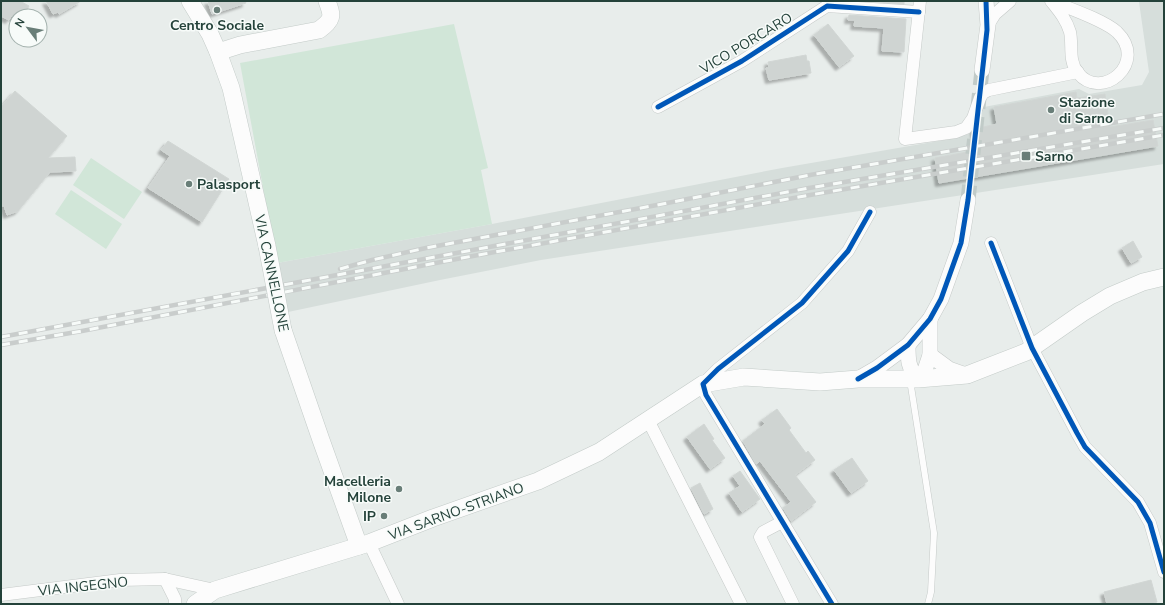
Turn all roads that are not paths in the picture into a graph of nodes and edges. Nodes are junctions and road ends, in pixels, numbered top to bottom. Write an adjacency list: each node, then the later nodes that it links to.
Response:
1 (190, 1): 7 (main road, VIA CANNELLONE)
2 (327, 1): 7 (main road)
3 (986, 1): 6 (street)
4 (1010, 1): 6 (street)
5 (919, 6): 9 (street); 10 (street, VICO PORCARO)
6 (988, 25): 8 (street)
7 (218, 52): 25 (main road, VIA CANNELLONE, bridge)
8 (982, 70)
9 (1078, 72): 9 (street)
10 (658, 107)
11 (968, 200): 15 (street)
12 (870, 212): 22 (street)
13 (991, 243): 17 (street)
14 (1164, 277): 17 (main road)
15 (930, 319): 16 (street); 18 (street)
16 (908, 346): 20 (street); 21 (street)
17 (1032, 348): 19 (main road); 26 (street)
18 (930, 355): 19 (street); 21 (street)
19 (967, 375): 21 (main road)
20 (858, 379): 21 (main road); 22 (main road)
21 (914, 379): 38 (lane)
22 (703, 384): 23 (main road, VIA SARNO-STRIANO); 24 (street)
23 (648, 420): 25 (main road, VIA SARNO-STRIANO); 35 (street)
24 (782, 522): 36 (street); 37 (street)
25 (364, 545): 29 (main road, VIA SARNO-STRIANO); 34 (street)
26 (1164, 572)
27 (165, 579): 28 (street, VIA INGEGNO); 30 (street); 31 (street, VIA INGEGNO)
28 (182, 583): 29 (street, VIA INGEGNO); 33 (street)
29 (215, 590): 33 (main road, VIA SARNO-STRIANO)
30 (172, 592): 32 (street); 33 (street)
31 (1, 595)
32 (175, 604)
33 (193, 604)
34 (398, 604)
35 (741, 604)
36 (793, 604)
37 (832, 604)
38 (928, 604)

